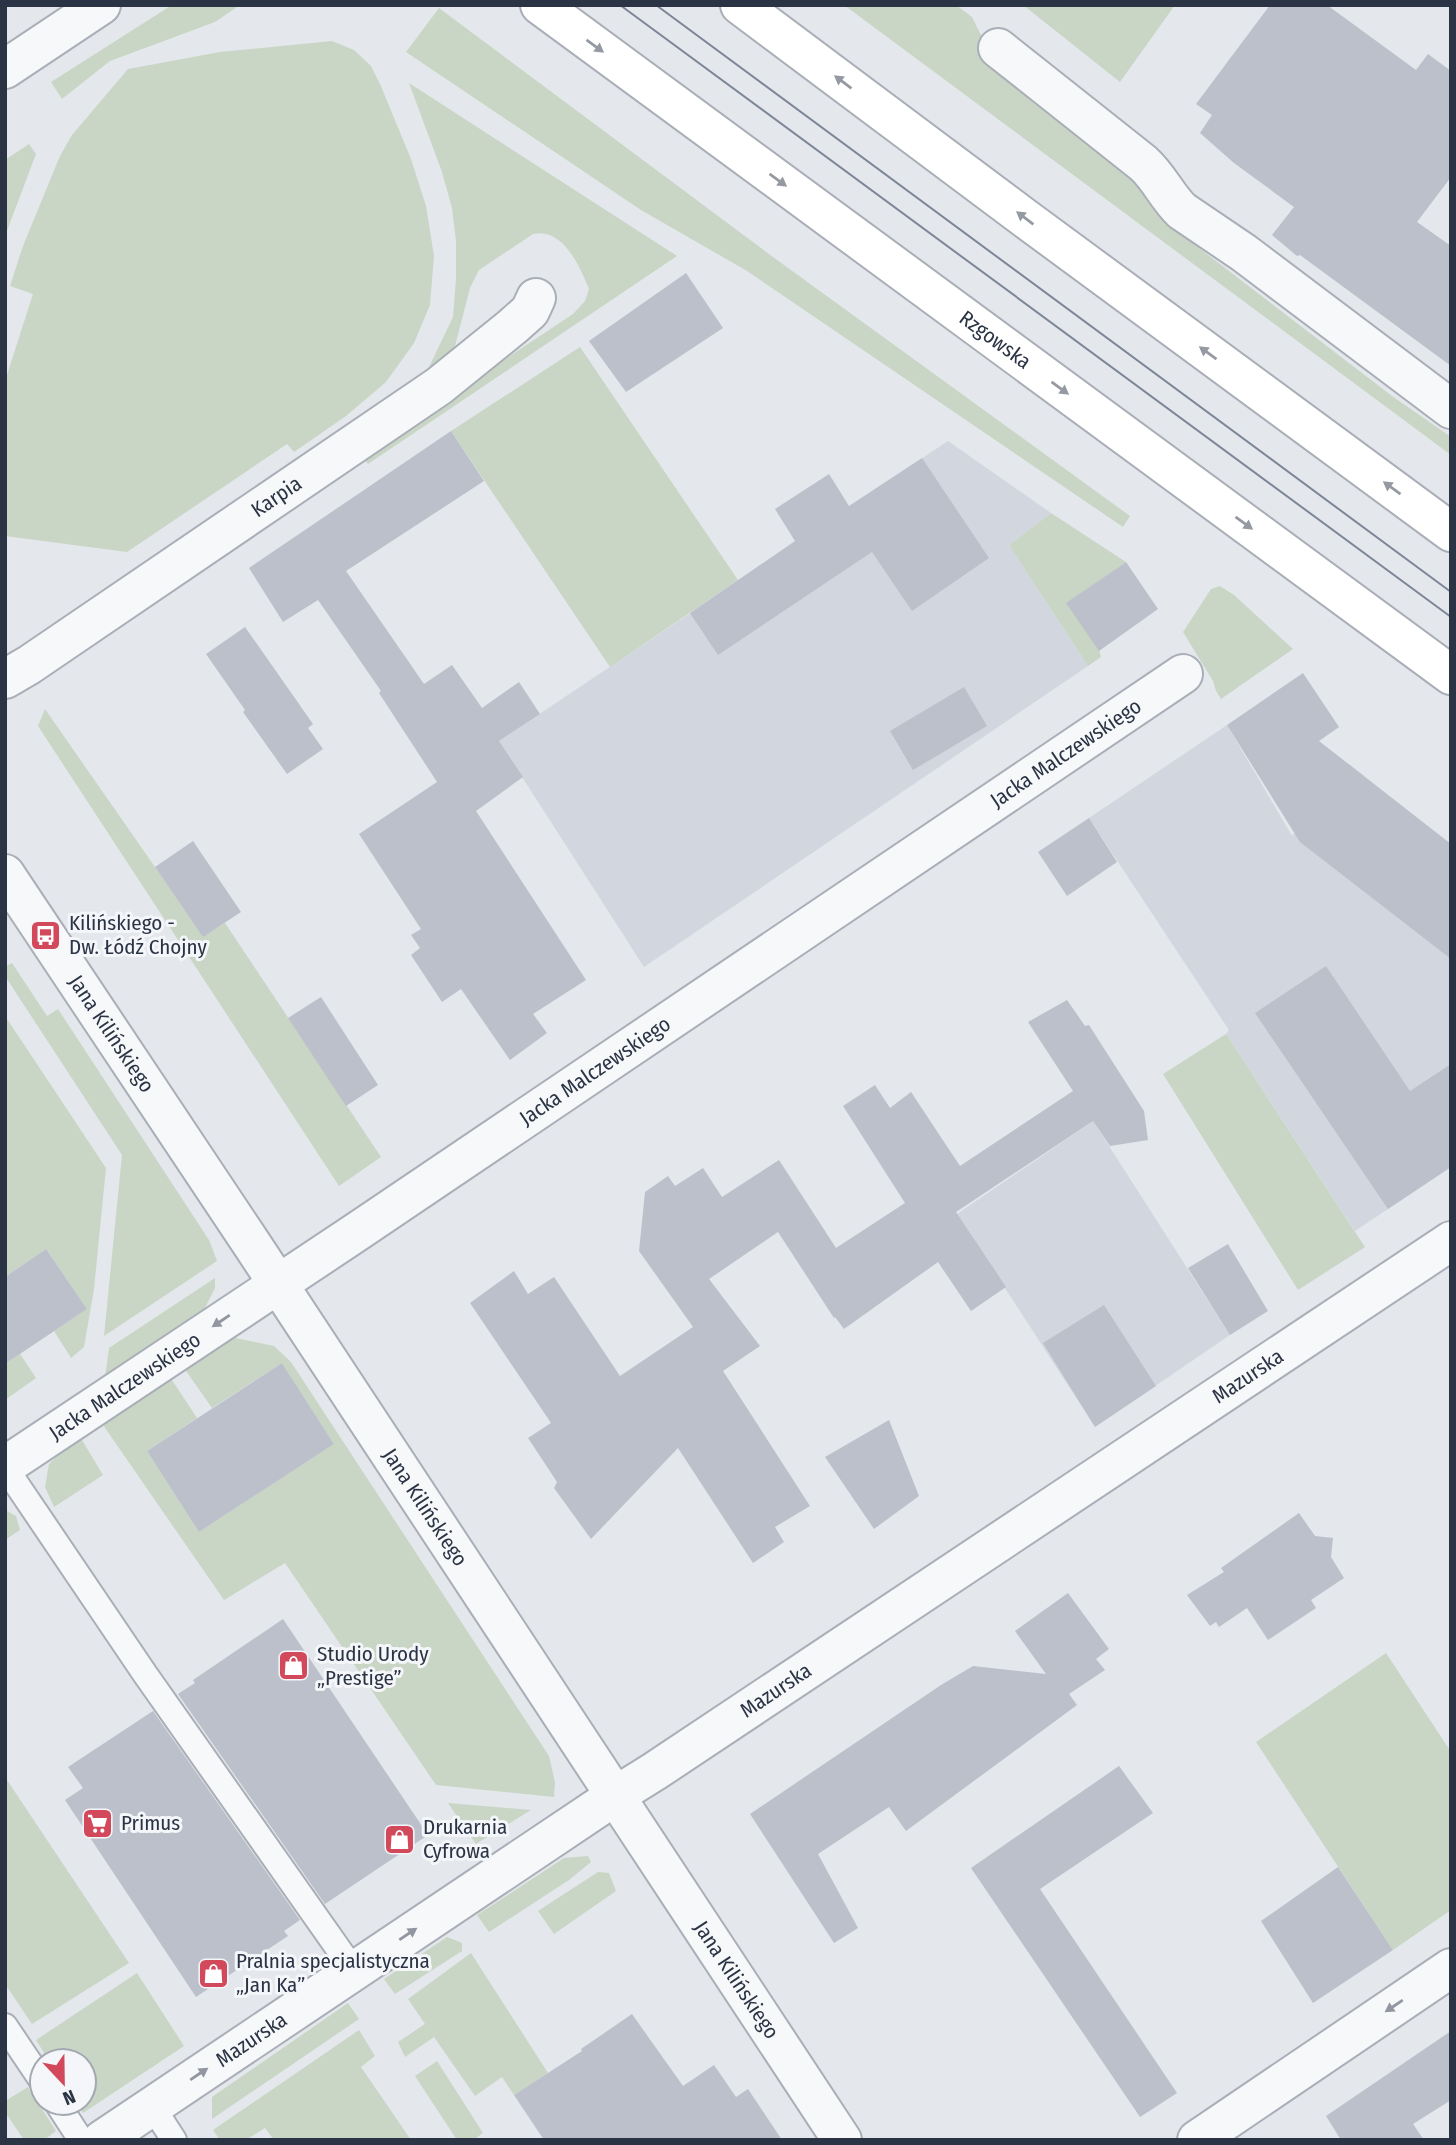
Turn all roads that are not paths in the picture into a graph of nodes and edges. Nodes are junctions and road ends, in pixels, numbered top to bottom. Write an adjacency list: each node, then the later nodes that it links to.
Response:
1 (101, 5): 5 (street)
2 (540, 5): 10 (main road, Rzgowska, one-way to 10)
3 (740, 5): 8 (main road, one-way to 3)
4 (998, 48): 7 (street)
5 (5, 69)
6 (536, 298): 11 (street, Karpia)
7 (1451, 409)
8 (1451, 531)
9 (1183, 674): 14 (street, Jacka Malczewskiego)
10 (1451, 675)
11 (5, 679)
12 (5, 874): 14 (street, Jana Kilińskiego)
13 (1451, 1241): 16 (street, Mazurska)
14 (278, 1283): 15 (street, Jacka Malczewskiego, one-way to 15); 16 (street, Jana Kilińskiego)
15 (5, 1467): 18 (lane)
16 (615, 1796): 18 (street, Mazurska, one-way to 16); 26 (street, Jana Kilińskiego)
17 (1451, 1968): 27 (street, one-way to 27)
18 (354, 1970): 21 (street, Mazurska, one-way to 18)
19 (5, 2026): 20 (lane)
20 (28, 2060)
21 (152, 2106): 24 (street, Mazurska); 25 (lane)
22 (66, 2117): 23 (lane)
23 (81, 2140)
24 (102, 2140)
25 (174, 2140)
26 (842, 2140)
27 (1197, 2140)

